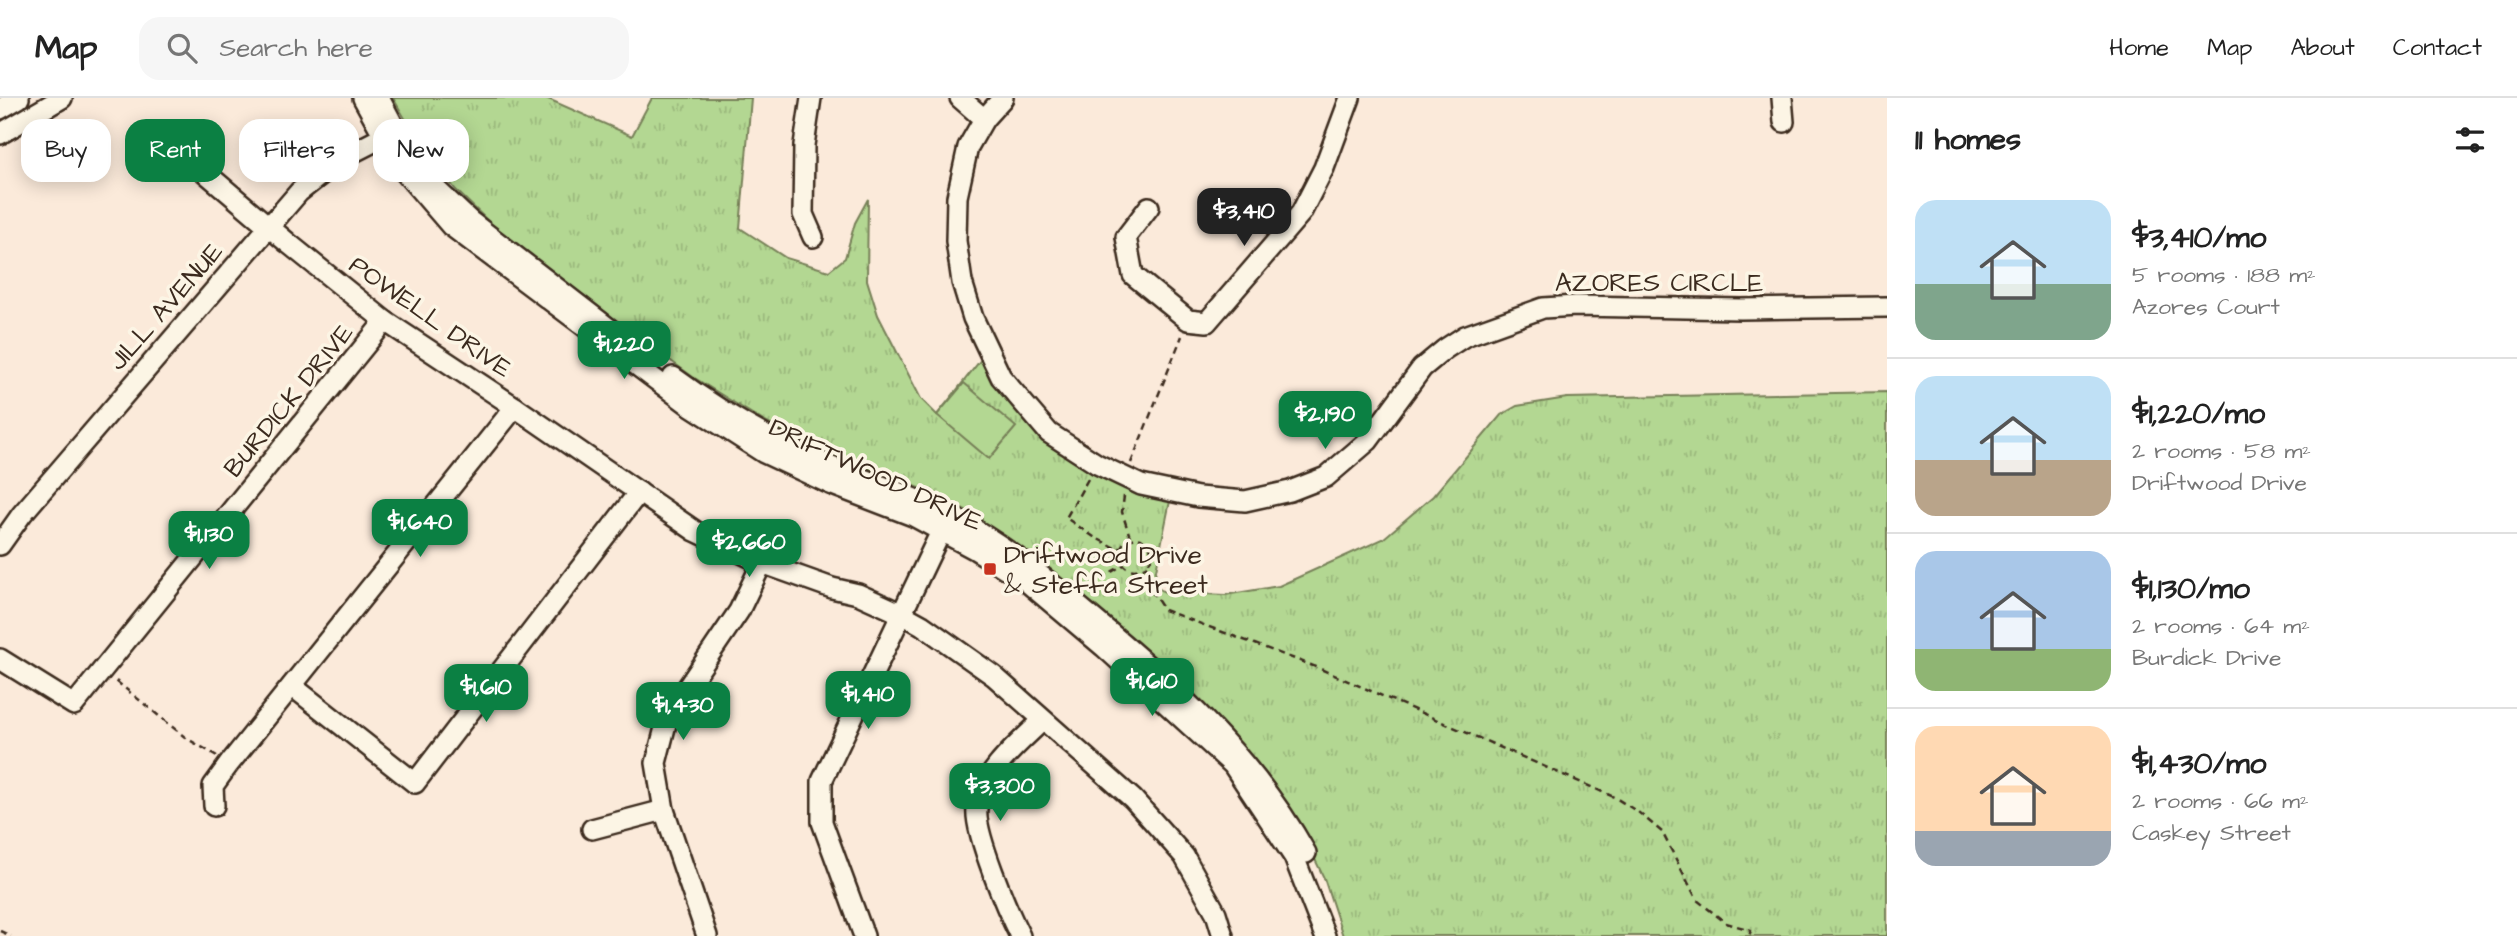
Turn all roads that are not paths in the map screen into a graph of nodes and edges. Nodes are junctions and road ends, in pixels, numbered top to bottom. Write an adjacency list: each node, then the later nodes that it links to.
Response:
1 (19, 98): 10 (street)
2 (62, 98): 15 (street)
3 (363, 98): 11 (street, DRIFTWOOD DRIVE)
4 (379, 98): 12 (street, DRIFTWOOD DRIVE)
5 (811, 98): 21 (street)
6 (960, 98): 13 (street)
7 (1003, 98): 13 (street, AZORES CIRCLE)
8 (1350, 98): 19 (street)
9 (1782, 98): 14 (street)
10 (0, 108)
11 (379, 119)
12 (386, 119)
13 (984, 119): 22 (street, AZORES CIRCLE)
14 (1784, 122)
15 (0, 134)
16 (373, 142): 20 (street, JILL AVENUE)
17 (216, 182): 20 (street, POWELL DRIVE)
18 (431, 182): 26 (street, DRIFTWOOD DRIVE)
19 (1149, 207)
20 (268, 226): 23 (street, POWELL DRIVE); 27 (street, JILL AVENUE)
21 (813, 237)
22 (1887, 307)
23 (385, 321): 24 (street, POWELL DRIVE); 30 (street, BURDICK DRIVE)
24 (515, 407): 25 (street, POWELL DRIVE); 31 (street)
25 (639, 492): 28 (street, POWELL DRIVE); 31 (street)
26 (945, 523): 29 (street); 40 (street, DRIFTWOOD DRIVE); 41 (street, DRIFTWOOD DRIVE)
27 (0, 545)
28 (762, 563): 29 (street, POWELL DRIVE); 34 (street)
29 (902, 614): 32 (street, POWELL DRIVE); 37 (street)
30 (0, 659)
31 (292, 686): 33 (street)
32 (1043, 720): 38 (street); 39 (street, POWELL DRIVE)
33 (214, 806)
34 (664, 810): 35 (street); 36 (street)
35 (592, 829)
36 (707, 936)
37 (864, 936)
38 (1020, 936)
39 (1223, 936)
40 (1325, 936)
41 (1336, 936)

